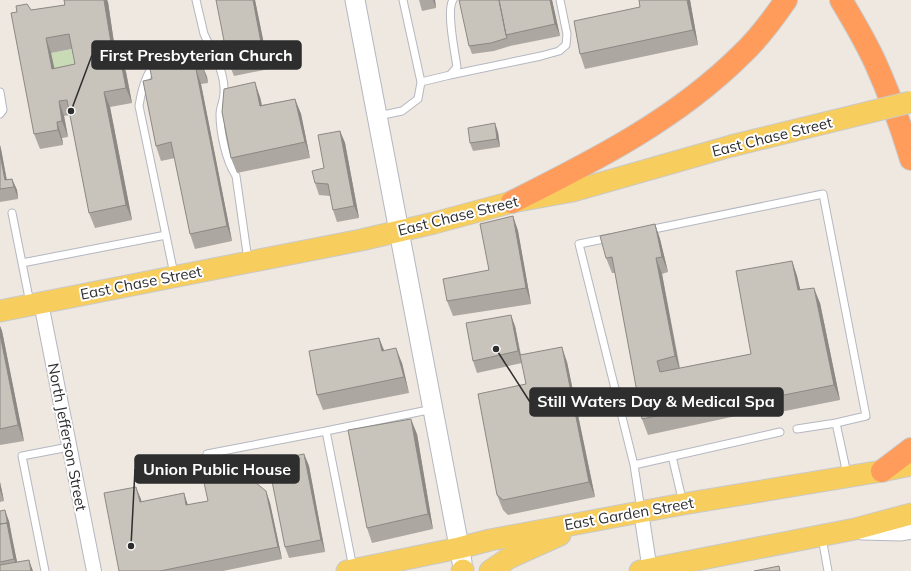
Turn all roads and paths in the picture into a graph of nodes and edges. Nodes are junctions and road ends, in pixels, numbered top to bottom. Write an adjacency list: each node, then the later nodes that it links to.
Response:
1 (196, 0): 8 (lane)
2 (355, 0): 14 (street)
3 (403, 0): 10 (lane)
4 (453, 0): 9 (lane)
5 (560, 0): 9 (lane)
6 (786, 0): 16 (highway)
7 (842, 0): 15 (highway)
8 (214, 55): 20 (lane); 22 (lane)
9 (450, 75): 10 (lane)
10 (421, 82): 14 (lane)
11 (0, 92): 13 (lane)
12 (911, 102): 16 (main road, East Chase Street, bridge)
13 (0, 114)
14 (377, 116): 18 (street)
15 (911, 159)
16 (512, 202): 18 (main road, East Chase Street)
17 (12, 213): 23 (lane)
18 (400, 231): 22 (main road, East Chase Street); 27 (street)
19 (641, 231): 28 (lane)
20 (166, 235): 23 (lane); 24 (lane)
21 (618, 236): 36 (lane)
22 (248, 262): 24 (main road, East Chase Street)
23 (22, 263): 25 (lane)
24 (174, 276): 25 (main road, East Chase Street)
25 (36, 304): 26 (main road, East Chase Street); 32 (street, North Jefferson Street)
26 (0, 311)
27 (433, 409): 30 (lane); 47 (street)
28 (836, 423): 29 (lane); 39 (lane)
29 (797, 429)
30 (326, 431): 34 (lane); 48 (lane)
31 (780, 432): 35 (lane)
32 (69, 447): 50 (lane); 51 (street, North Jefferson Street)
33 (911, 449): 38 (highway)
34 (208, 454)
35 (672, 456): 36 (lane); 40 (lane)
36 (634, 465): 41 (lane)
37 (911, 465): 38 (main road, East Garden Street)
38 (882, 471): 39 (main road, East Garden Street)
39 (847, 476): 40 (main road, East Garden Street)
40 (683, 504): 41 (main road, East Garden Street)
41 (641, 512): 43 (main road, East Garden Street); 49 (street)
42 (911, 514): 44 (main road)
43 (596, 520): 47 (main road, East Garden Street); 53 (main road)
44 (855, 529): 45 (street); 46 (main road)
45 (911, 529)
46 (822, 536): 49 (main road); 54 (lane)
47 (459, 548): 48 (main road, East Garden Street); 52 (street)
48 (350, 570)
49 (647, 570)
50 (45, 571)
51 (94, 571)
52 (463, 571)
53 (490, 571)
54 (828, 571)

